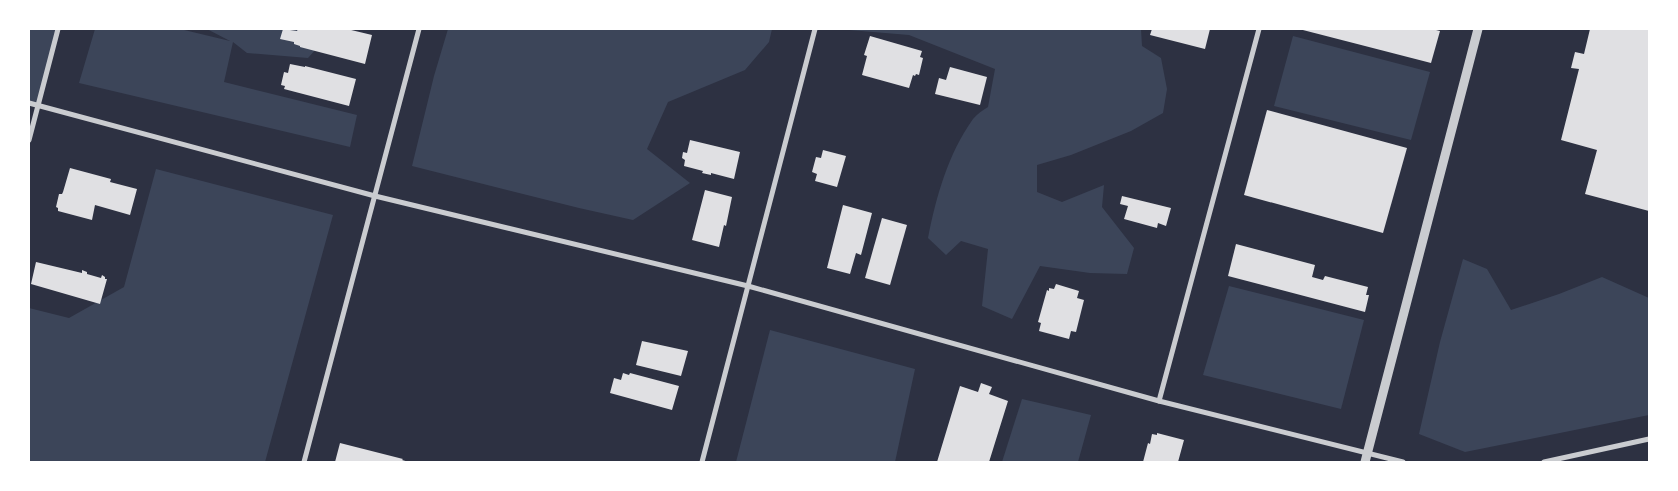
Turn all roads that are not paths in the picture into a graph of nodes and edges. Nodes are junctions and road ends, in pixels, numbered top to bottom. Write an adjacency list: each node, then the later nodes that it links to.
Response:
1 (58, 29): 7 (street)
2 (419, 29): 9 (street)
3 (815, 29): 10 (street)
4 (1259, 29): 11 (street)
5 (1478, 29): 13 (street)
6 (29, 103): 7 (street)
7 (38, 106): 8 (street); 9 (street)
8 (29, 140)
9 (375, 196): 10 (street); 14 (street)
10 (748, 286): 11 (street); 15 (street)
11 (1159, 401): 13 (street)
12 (1649, 439): 17 (street)
13 (1366, 458): 16 (street)
14 (304, 462)
15 (702, 462)
16 (1403, 462)
17 (1544, 462)

